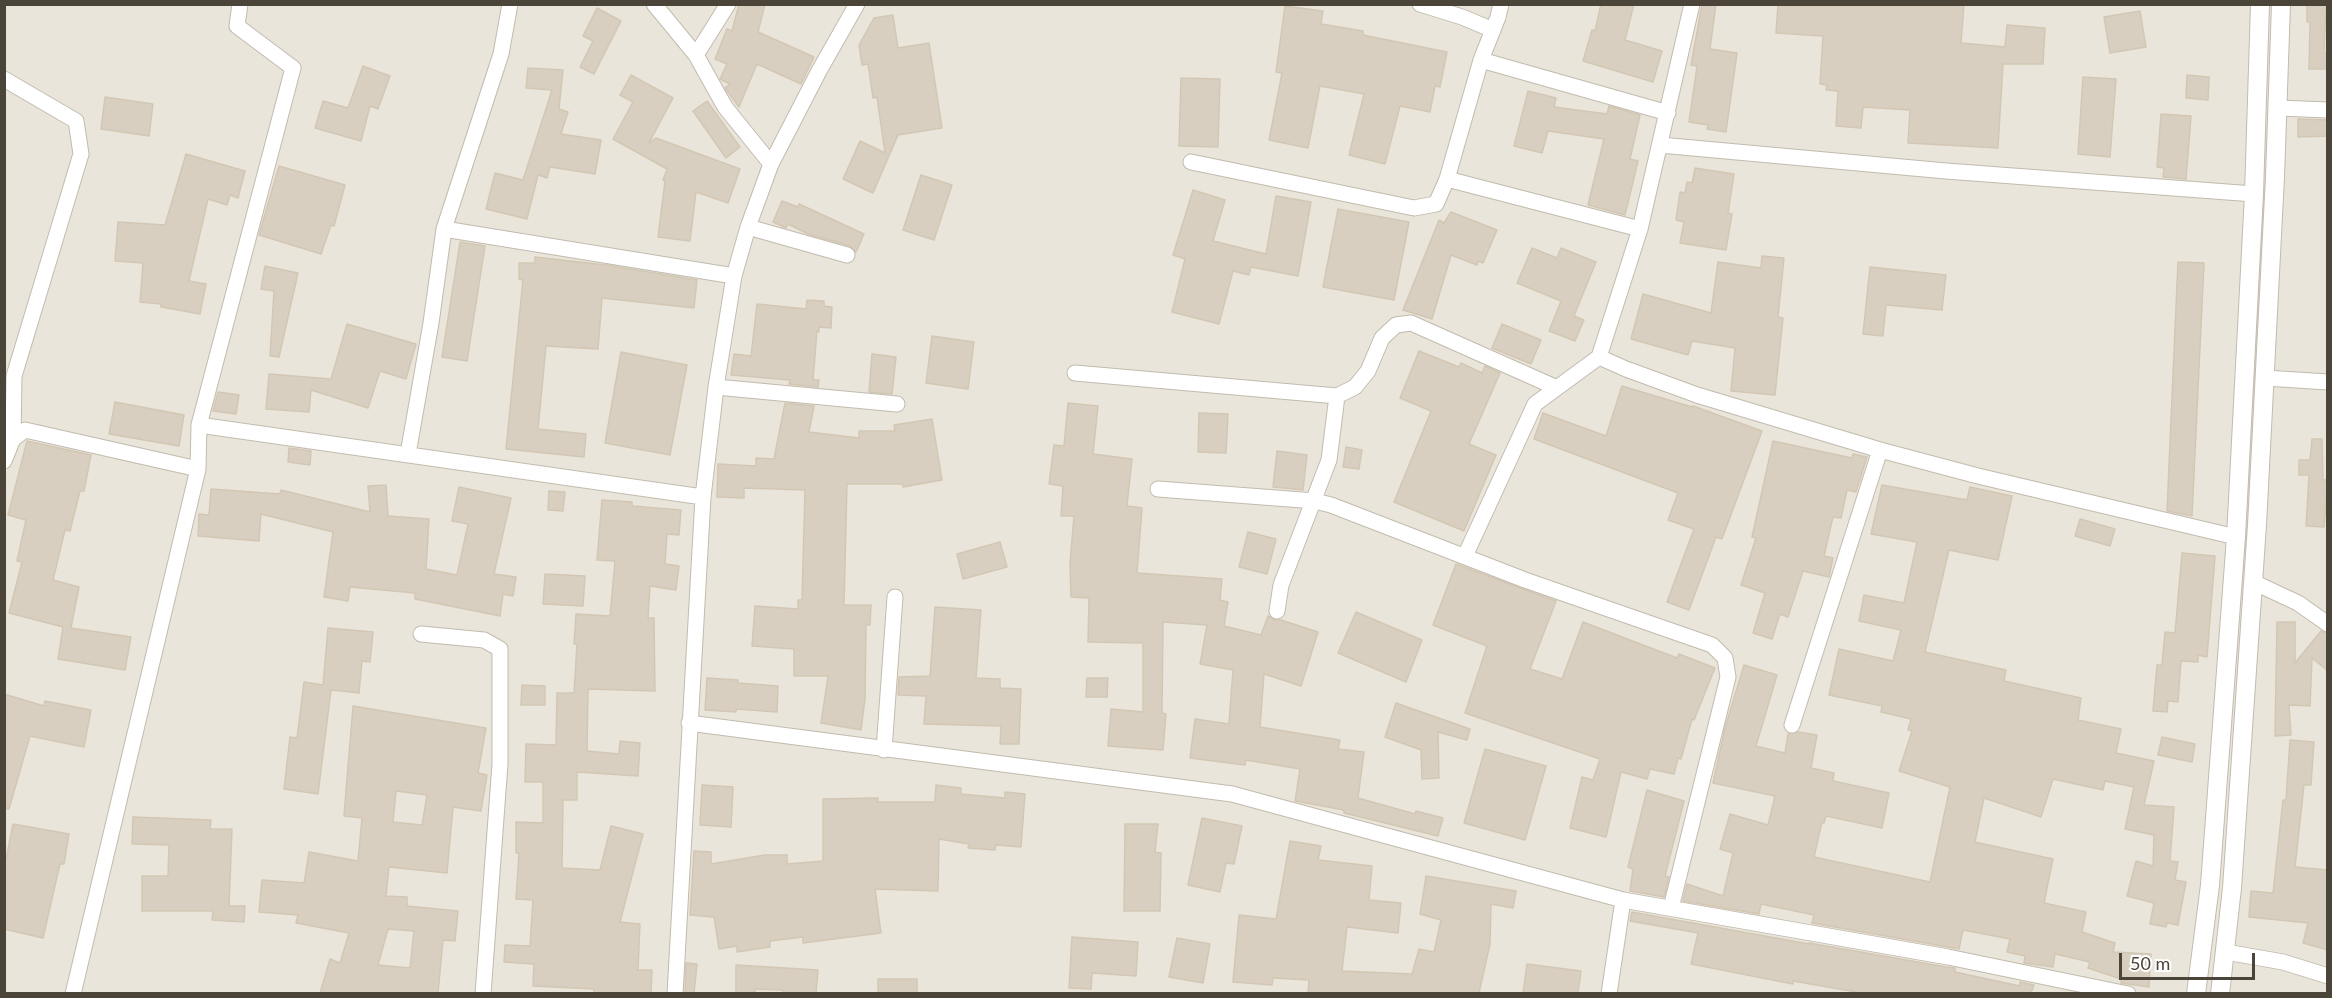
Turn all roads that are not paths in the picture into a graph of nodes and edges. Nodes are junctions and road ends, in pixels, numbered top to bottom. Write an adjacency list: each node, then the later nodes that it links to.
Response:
1 (240, 4): 36 (street)
2 (510, 4): 24 (street)
3 (654, 4): 12 (street)
4 (728, 4): 12 (street)
5 (857, 4): 20 (street)
6 (1420, 4): 11 (street)
7 (1501, 4): 11 (street)
8 (1692, 4): 17 (street)
9 (2260, 4): 22 (street)
10 (2281, 4): 15 (street)
11 (1492, 30): 13 (street)
12 (696, 55): 20 (street)
13 (1481, 60): 17 (street); 21 (street)
14 (4, 79): 37 (street)
15 (2278, 108): 16 (street); 30 (street)
16 (2328, 110)
17 (1668, 113): 18 (street)
18 (1660, 145): 22 (street); 25 (street)
19 (1191, 162): 21 (street)
20 (771, 164): 23 (street)
21 (1447, 179): 25 (street)
22 (2254, 194): 45 (street)
23 (748, 227): 26 (street); 27 (street)
24 (444, 229): 27 (street); 39 (street)
25 (1640, 229): 28 (street)
26 (847, 255)
27 (734, 276): 32 (street)
28 (1599, 357): 33 (street); 38 (street)
29 (1075, 373): 34 (street)
30 (2265, 378): 31 (street); 47 (street)
31 (2328, 382)
32 (716, 387): 35 (street); 43 (street)
33 (1555, 387): 34 (street); 46 (street)
34 (1337, 396): 44 (street)
35 (897, 404)
36 (199, 425): 39 (street); 41 (street)
37 (13, 439): 40 (street); 41 (street)
38 (1880, 450): 45 (street); 53 (street)
39 (408, 454): 43 (street)
40 (4, 461)
41 (198, 469): 59 (street)
42 (1158, 489): 44 (street)
43 (703, 497): 52 (street)
44 (1315, 501): 46 (street); 49 (street)
45 (2236, 537): 64 (street)
46 (1465, 556): 56 (street)
47 (2253, 582): 50 (street); 57 (street)
48 (895, 597): 54 (street)
49 (1277, 611)
50 (2328, 624)
51 (421, 634): 60 (street)
52 (689, 723): 54 (street); 61 (street)
53 (1792, 725)
54 (884, 750): 55 (street)
55 (1623, 900): 56 (street); 62 (street)
56 (1671, 908): 63 (street)
57 (2226, 952): 58 (street); 65 (street)
58 (2328, 975)
59 (73, 993)
60 (483, 993)
61 (675, 993)
62 (1609, 993)
63 (2128, 993)
64 (2196, 993)
65 (2220, 993)

